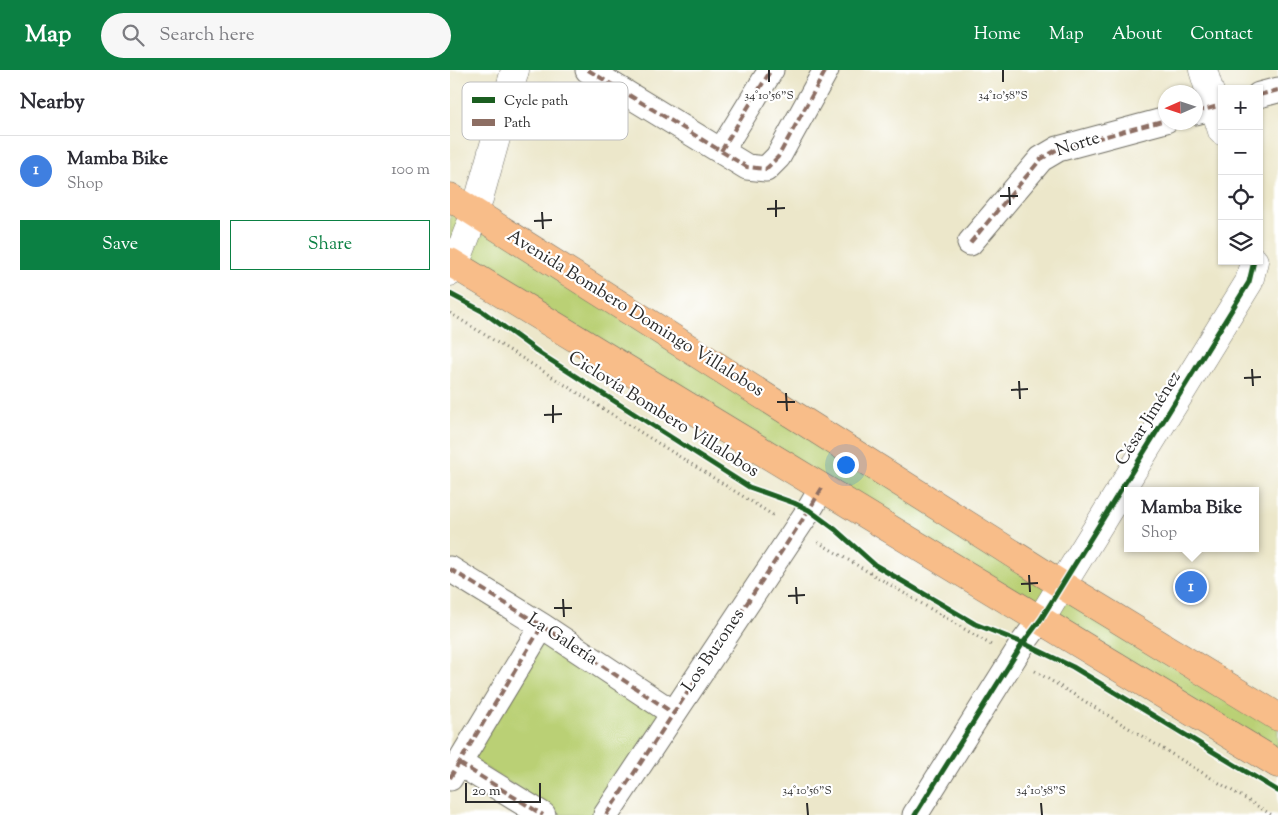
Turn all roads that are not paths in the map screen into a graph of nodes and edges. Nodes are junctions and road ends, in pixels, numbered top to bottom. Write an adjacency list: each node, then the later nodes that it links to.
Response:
1 (588, 70): 5 (street)
2 (771, 70): 12 (street)
3 (826, 70): 12 (street)
4 (1203, 70): 9 (street)
5 (608, 82)
6 (1278, 90): 8 (street)
7 (628, 94): 12 (street)
8 (1263, 94)
9 (1213, 114)
10 (1158, 122): 15 (street, Norte)
11 (496, 140): 14 (street)
12 (721, 151)
13 (450, 197): 14 (main road, Avenida Bombero Domingo Villalobos)
14 (475, 213): 17 (street); 20 (main road, Avenida Bombero Domingo Villalobos)
15 (970, 243)
16 (1253, 265): 20 (street, César Jiménez)
17 (452, 266): 18 (main road)
18 (822, 488): 21 (main road); 23 (street, Los Buzones)
19 (450, 569): 22 (street, La Galería)
20 (1062, 585): 21 (street, César Jiménez); 24 (main road, Avenida Bombero Domingo Villalobos)
21 (1041, 619): 25 (main road); 29 (street, César Jiménez)
22 (542, 626): 23 (street, La Galería); 26 (street)
23 (673, 713): 28 (street, Los Buzones)
24 (1278, 717)
25 (1278, 764)
26 (455, 770): 27 (street)
27 (544, 815)
28 (606, 815)
29 (915, 815)

